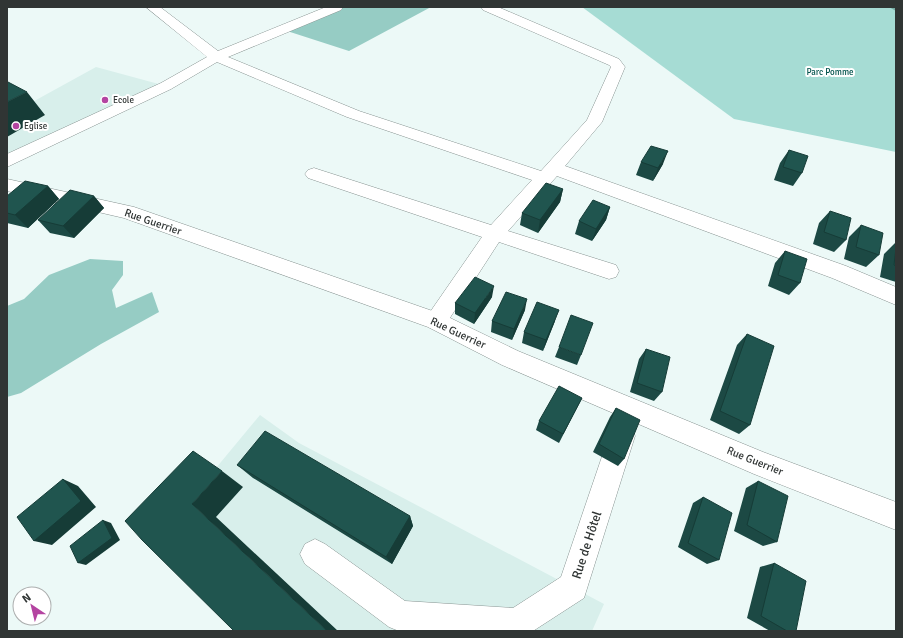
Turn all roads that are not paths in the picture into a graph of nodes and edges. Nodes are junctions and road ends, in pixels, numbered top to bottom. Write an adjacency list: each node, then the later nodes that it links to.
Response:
1 (152, 7): 4 (street)
2 (337, 7): 4 (street)
3 (487, 7): 6 (street)
4 (216, 57): 5 (street); 6 (street)
5 (7, 160)
6 (549, 173): 9 (street); 11 (street)
7 (314, 174): 9 (street)
8 (7, 185): 12 (street, Rue Guerrier)
9 (495, 234): 10 (street); 12 (street)
10 (609, 272)
11 (896, 296)
12 (436, 321): 13 (street, Rue Guerrier)
13 (631, 409): 14 (street, Rue Guerrier); 15 (street, Rue de Hôtel)
14 (896, 516)
15 (315, 554)

